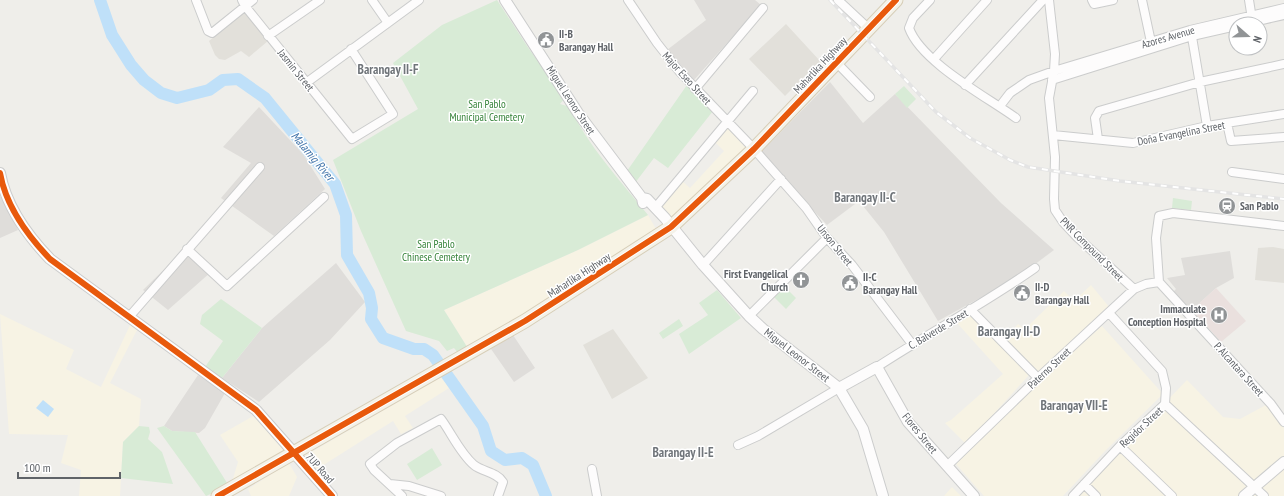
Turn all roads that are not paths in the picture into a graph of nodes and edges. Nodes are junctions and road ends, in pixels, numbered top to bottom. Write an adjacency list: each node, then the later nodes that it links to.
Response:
1 (196, 0): 18 (street)
2 (253, 0): 18 (street)
3 (320, 0): 30 (street)
4 (372, 0): 25 (street)
5 (419, 0): 25 (street)
6 (505, 0): 60 (street, Miguel Leonor Street)
7 (628, 0): 41 (street, Major Eseo Street)
8 (838, 0): 28 (street)
9 (896, 0): 28 (main road, Maharlika Highway)
10 (930, 0): 33 (street)
11 (987, 0): 33 (street)
12 (1043, 0): 40 (street)
13 (1049, 0): 36 (street, PNR Compound Street)
14 (1092, 0): 15 (street)
15 (1113, 0)
16 (1142, 0): 31 (street)
17 (1249, 0): 22 (street)
18 (243, 3): 30 (street, Jasmin Street)
19 (763, 8): 41 (street)
20 (1284, 8): 23 (street, Azores Avenue)
21 (1284, 15): 24 (street, Azores Avenue)
22 (1250, 16)
23 (1263, 16)
24 (1268, 18)
25 (388, 23): 32 (street)
26 (1228, 25): 29 (street, Azores Avenue)
27 (1228, 27): 29 (street, Azores Avenue)
28 (868, 28): 34 (main road, Maharlika Highway)
29 (1191, 33): 31 (street, Azores Avenue); 37 (street, Azores Avenue); 38 (street)
30 (268, 36): 39 (street, Jasmin Street)
31 (1151, 42): 36 (street, Azores Avenue)
32 (351, 49): 39 (street); 39 (street, Jasmin Street)
33 (934, 59): 40 (street)
34 (836, 62): 43 (street); 53 (main road, Maharlika Highway)
35 (1284, 64): 38 (street)
36 (1054, 71): 37 (street, PNR Compound Street); 44 (street, Azores Avenue)
37 (1052, 80): 50 (street, PNR Compound Street)
38 (1200, 82): 49 (street); 52 (street)
39 (306, 83)
40 (965, 85): 44 (street)
41 (695, 89): 47 (street, Major Eseo Street)
42 (753, 91): 47 (street)
43 (870, 97)
44 (1000, 106): 46 (street)
45 (1284, 114): 48 (street, Doña Evangelina Street)
46 (1016, 118)
47 (727, 121): 53 (street, Major Eseo Street); 61 (street)
48 (1227, 123): 49 (street, Doña Evangelina Street); 51 (street)
49 (1208, 126): 52 (street, Doña Evangelina Street)
50 (1053, 135): 52 (street, Doña Evangelina Street); 69 (street, PNR Compound Street)
51 (1284, 137)
52 (1098, 140)
53 (754, 149): 57 (street, Unson Street); 63 (main road, Maharlika Highway)
54 (260, 167): 65 (street)
55 (1232, 172): 58 (street)
56 (0, 173): 73 (street, 7UP Road)
57 (781, 179): 64 (street, Unson Street); 66 (street)
58 (1284, 179)
59 (324, 197): 65 (street)
60 (642, 198): 61 (street, Miguel Leonor Street); 63 (street, Miguel Leonor Street)
61 (654, 208): 63 (street, Miguel Leonor Street)
62 (1284, 226): 68 (street)
63 (672, 230): 66 (street, Miguel Leonor Street); 82 (main road, Maharlika Highway)
64 (828, 238): 72 (street); 74 (street, Unson Street)
65 (187, 250): 73 (street)
66 (703, 265): 72 (street, Miguel Leonor Street)
67 (1035, 268): 70 (street, C. Balverde Street)
68 (1159, 282): 69 (street, Paterno Street); 79 (street, P. Alcantara Street)
69 (1134, 289): 71 (street, Paterno Street)
70 (970, 309): 74 (street, C. Balverde Street); 76 (street)
71 (1109, 313): 76 (street, Paterno Street); 78 (street, Regidor Street)
72 (749, 316): 77 (street, Miguel Leonor Street)
73 (129, 317): 82 (street, 7UP Road)
74 (912, 344): 75 (street, C. Balverde Street)
75 (877, 367): 77 (street, C. Balverde Street); 84 (street, Flores Street)
76 (1038, 378): 84 (street, Paterno Street)
77 (840, 388): 80 (street); 95 (street, Miguel Leonor Street)
78 (1165, 404): 81 (street, Regidor Street); 88 (street)
79 (1284, 422)
80 (738, 445)
81 (1120, 446): 87 (street, Regidor Street); 99 (street)
82 (294, 453): 89 (main road, Maharlika Highway); 90 (street, 7UP Road)
83 (1284, 462): 88 (street)
84 (947, 466): 96 (street, Flores Street)
85 (592, 469): 94 (street)
86 (390, 484): 91 (street); 92 (street); 93 (street)
87 (1084, 484): 97 (street, Regidor Street); 98 (street)
88 (1255, 488): 100 (street); 101 (street)
89 (218, 496)
90 (332, 496)
91 (402, 496)
92 (441, 496)
93 (498, 496)
94 (597, 496)
95 (883, 496)
96 (974, 496)
97 (1073, 496)
98 (1096, 496)
99 (1172, 496)
100 (1244, 496)
101 (1264, 496)

